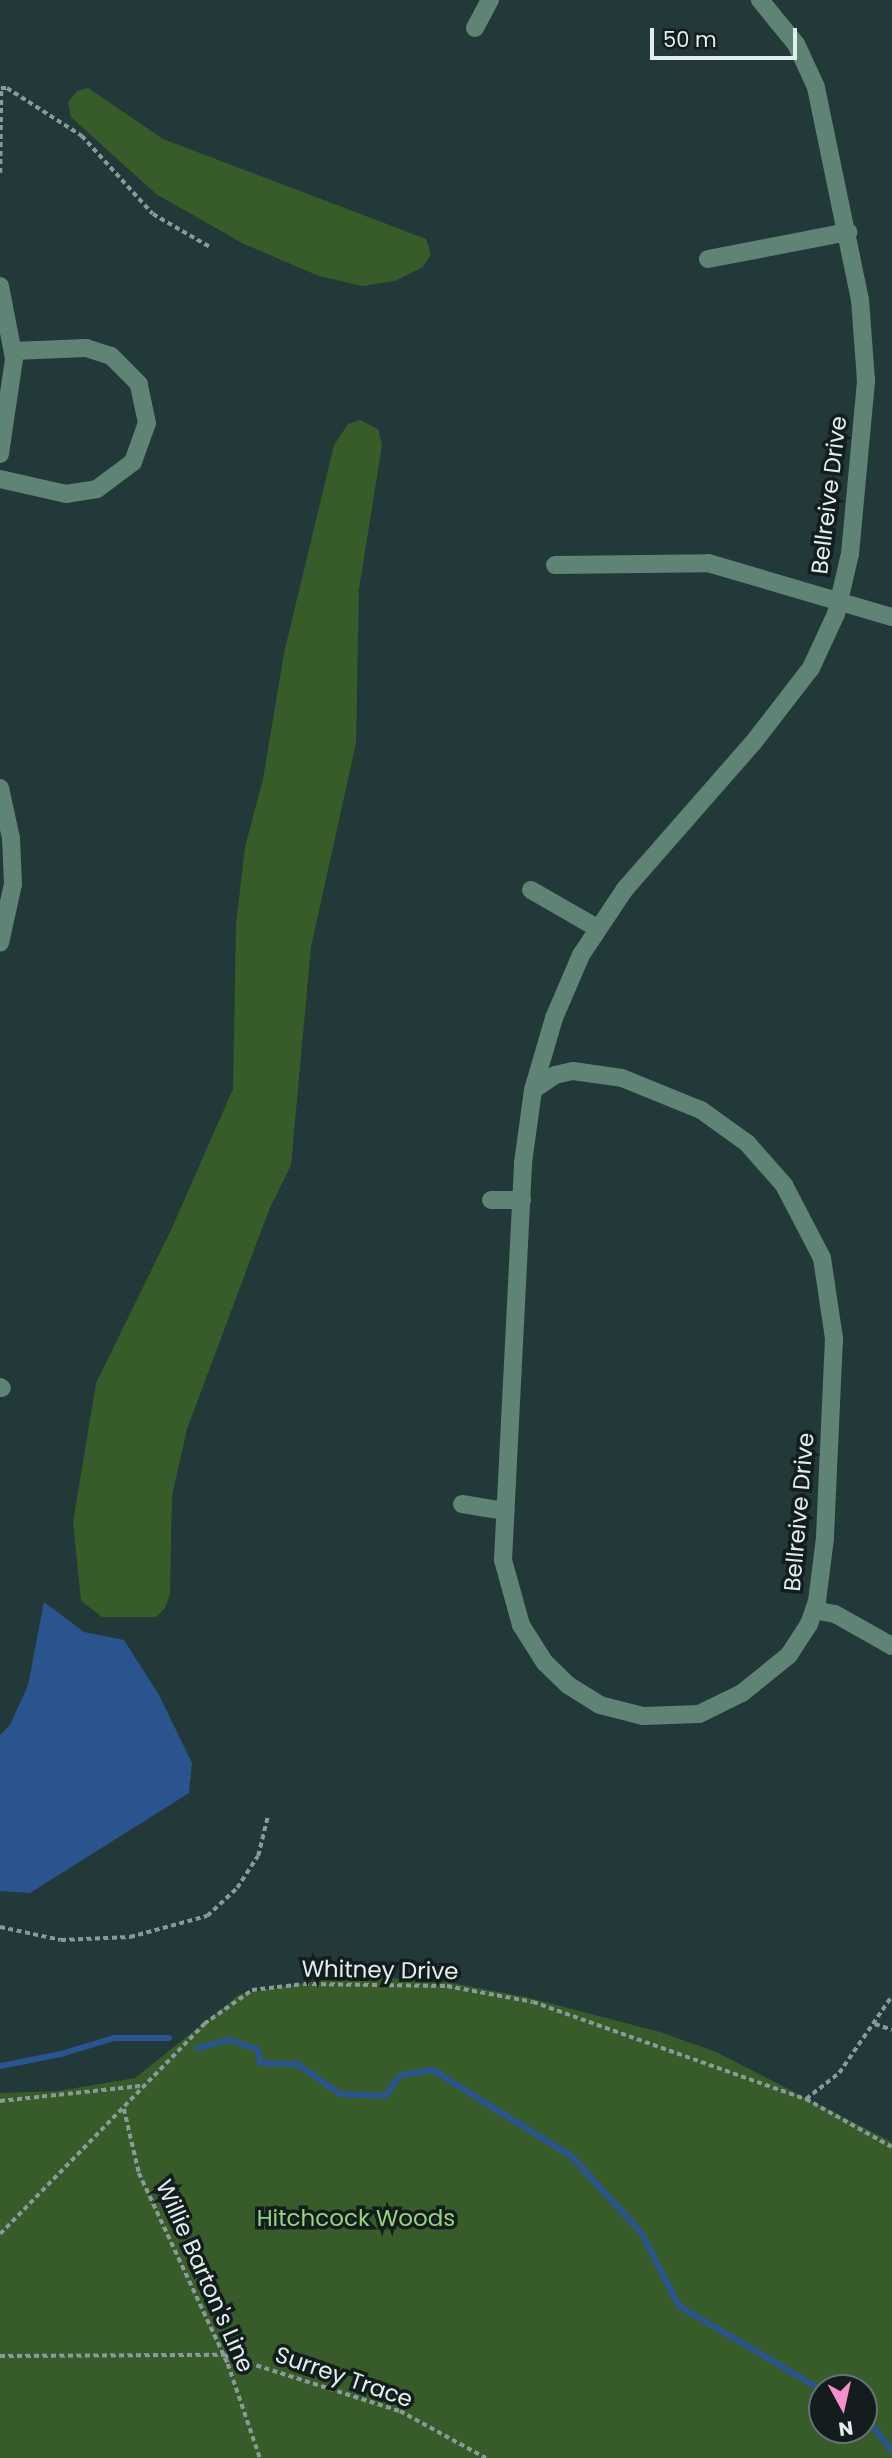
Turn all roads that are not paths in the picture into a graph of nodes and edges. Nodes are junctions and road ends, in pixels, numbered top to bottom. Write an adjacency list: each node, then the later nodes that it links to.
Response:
1 (490, 0): 3 (street)
2 (760, 0): 4 (street, Bellreive Drive)
3 (475, 28)
4 (848, 232): 5 (street); 11 (street, Bellreive Drive)
5 (708, 259)
6 (0, 286): 7 (street)
7 (13, 351): 8 (street); 9 (street)
8 (0, 454)
9 (0, 479)
10 (555, 565): 11 (street)
11 (839, 602): 12 (street); 15 (street, Bellreive Drive)
12 (892, 617)
13 (0, 788): 16 (street)
14 (531, 890): 15 (street)
15 (597, 928): 17 (street, Bellreive Drive)
16 (0, 943)
17 (533, 1090): 19 (street, Bellreive Drive); 22 (street, Bellreive Drive)
18 (491, 1200): 19 (street)
19 (522, 1200): 21 (street, Bellreive Drive)
20 (461, 1504): 21 (street)
21 (505, 1511): 22 (street, Bellreive Drive)
22 (814, 1610): 23 (street)
23 (892, 1646)

